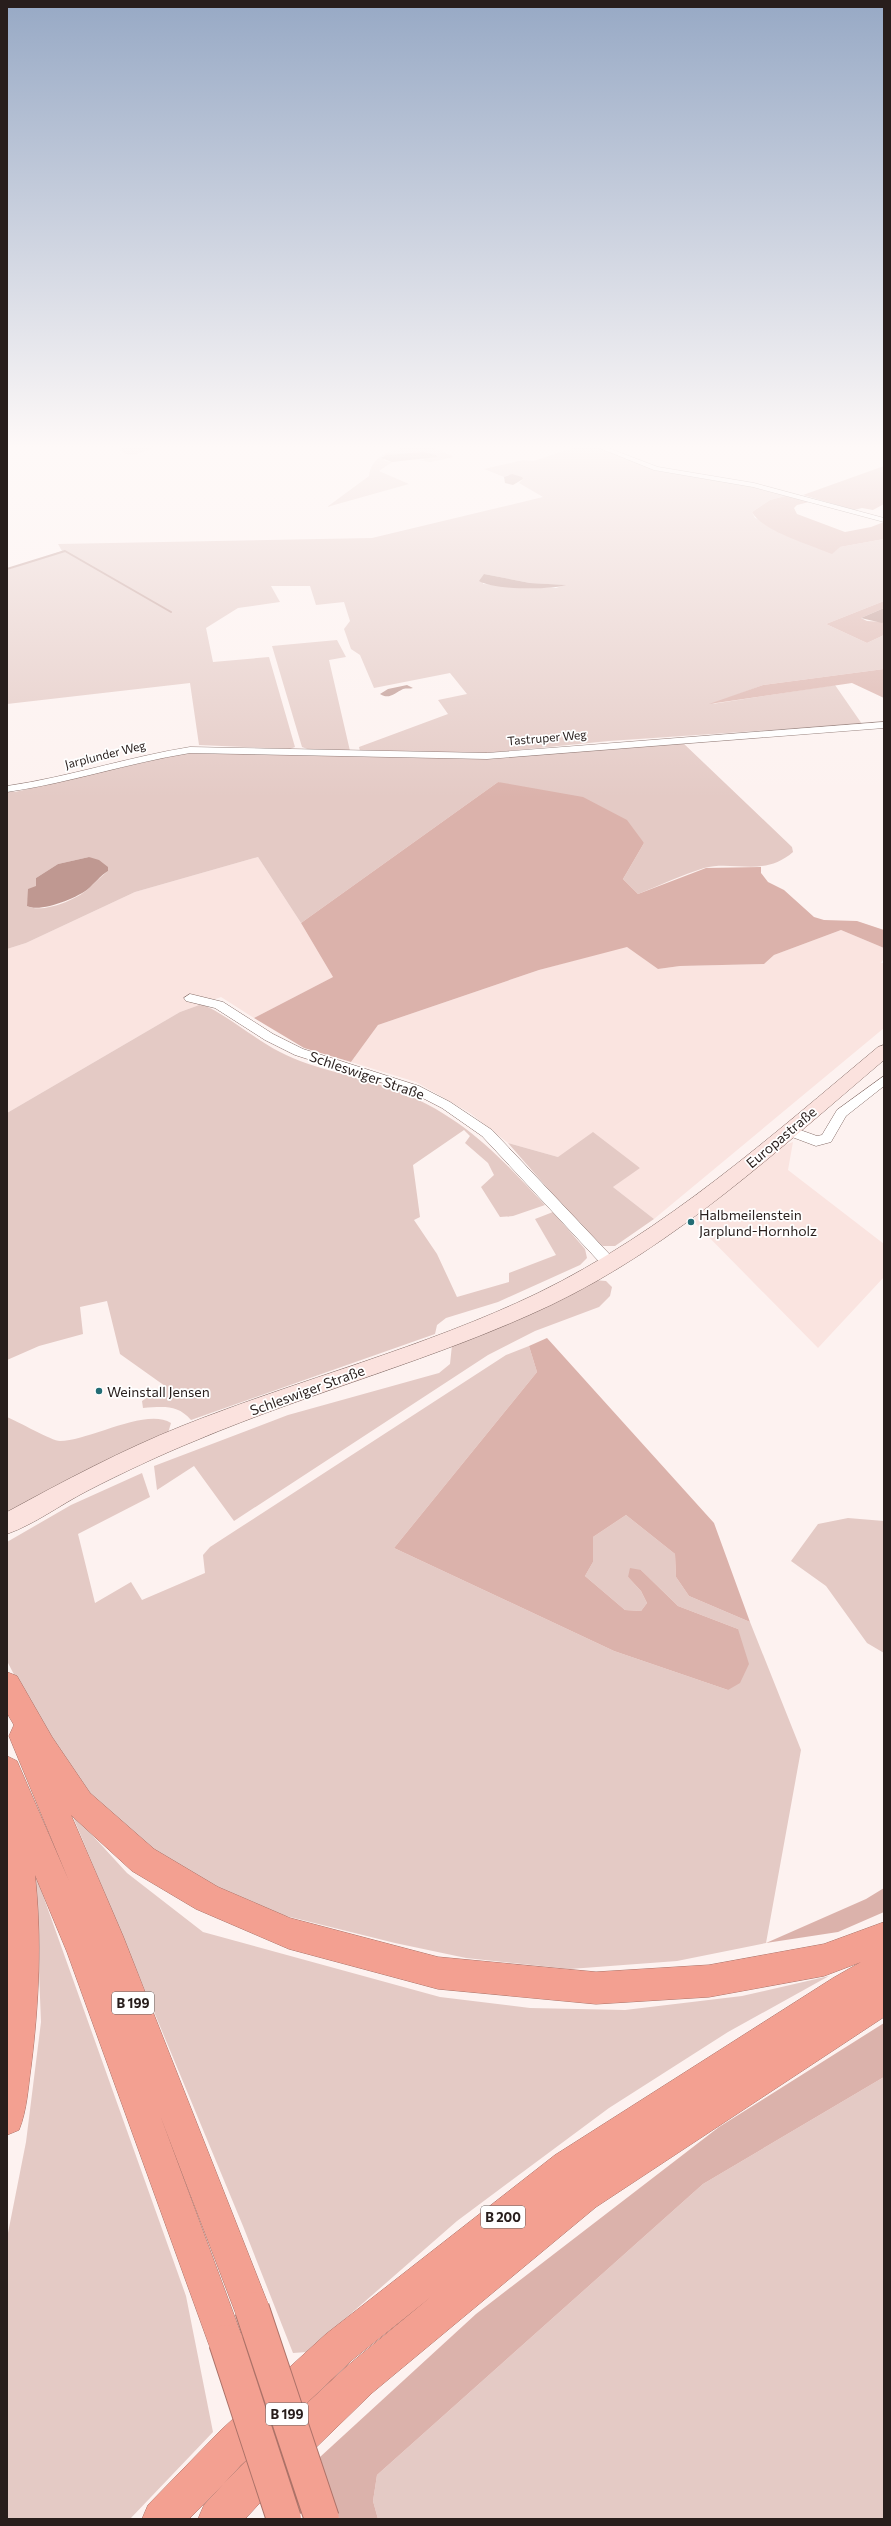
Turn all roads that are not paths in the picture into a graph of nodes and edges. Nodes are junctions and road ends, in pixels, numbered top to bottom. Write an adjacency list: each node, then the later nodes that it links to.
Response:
1 (884, 725): 2 (street, Tastruper Weg)
2 (211, 749): 3 (street, Jarplunder Weg)
3 (7, 790)
4 (190, 998): 9 (street, Schleswiger Straße)
5 (884, 1050): 7 (main road, Europastraße)
6 (884, 1080): 7 (street)
7 (789, 1131): 8 (main road, Europastraße)
8 (676, 1221): 9 (main road, Schleswiger Straße)
9 (610, 1264): 10 (main road, Schleswiger Straße)
10 (7, 1524)
11 (7, 1686): 15 (highway)
12 (7, 1700): 22 (highway, B 199, bridge)
13 (7, 1771): 21 (highway, bridge)
14 (7, 1814): 18 (highway)
15 (884, 1938)
16 (884, 1967): 19 (highway, B 200)
17 (884, 2000): 20 (highway, B 200)
18 (7, 2118)
19 (162, 2519)
20 (218, 2519)
21 (284, 2519)
22 (322, 2519)

